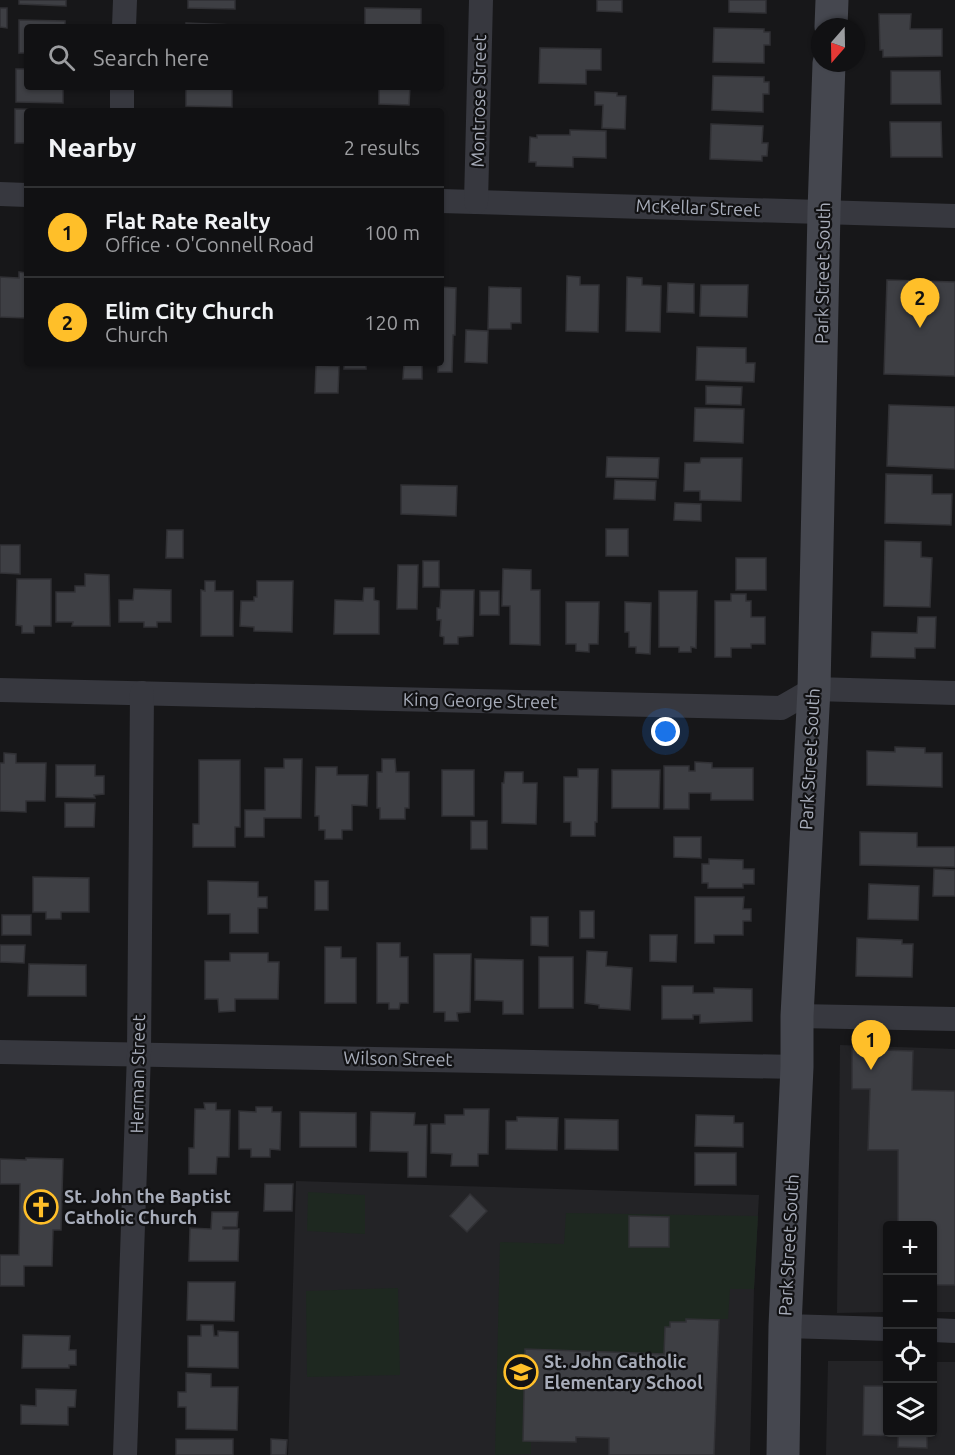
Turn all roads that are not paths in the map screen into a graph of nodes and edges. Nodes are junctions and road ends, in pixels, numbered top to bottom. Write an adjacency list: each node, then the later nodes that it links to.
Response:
1 (125, 0): 5 (street)
2 (481, 0): 12 (street, Montrose Street)
3 (832, 0): 4 (street)
4 (831, 18)
5 (124, 24)
6 (829, 72): 13 (street, Park Street South)
7 (122, 90): 8 (street)
8 (122, 108)
9 (0, 194): 10 (street)
10 (24, 195)
11 (444, 201): 12 (street, McKellar Street)
12 (476, 202): 13 (street, McKellar Street)
13 (824, 211): 14 (street, McKellar Street); 15 (street, Park Street South)
14 (955, 216)
15 (814, 689): 17 (street, King George Street); 18 (street); 19 (street, Park Street South)
16 (0, 690): 17 (street, King George Street)
17 (142, 693): 22 (street, Herman Street)
18 (955, 693)
19 (797, 1016): 20 (street); 23 (street, Park Street South)
20 (955, 1019)
21 (0, 1052): 22 (street, Wilson Street)
22 (140, 1053): 23 (street, Wilson Street); 28 (street, Herman Street)
23 (797, 1067): 24 (street, Park Street South)
24 (785, 1326): 25 (street); 29 (street, Park Street South)
25 (883, 1329)
26 (937, 1330): 27 (street)
27 (955, 1331)
28 (125, 1455)
29 (783, 1455)

